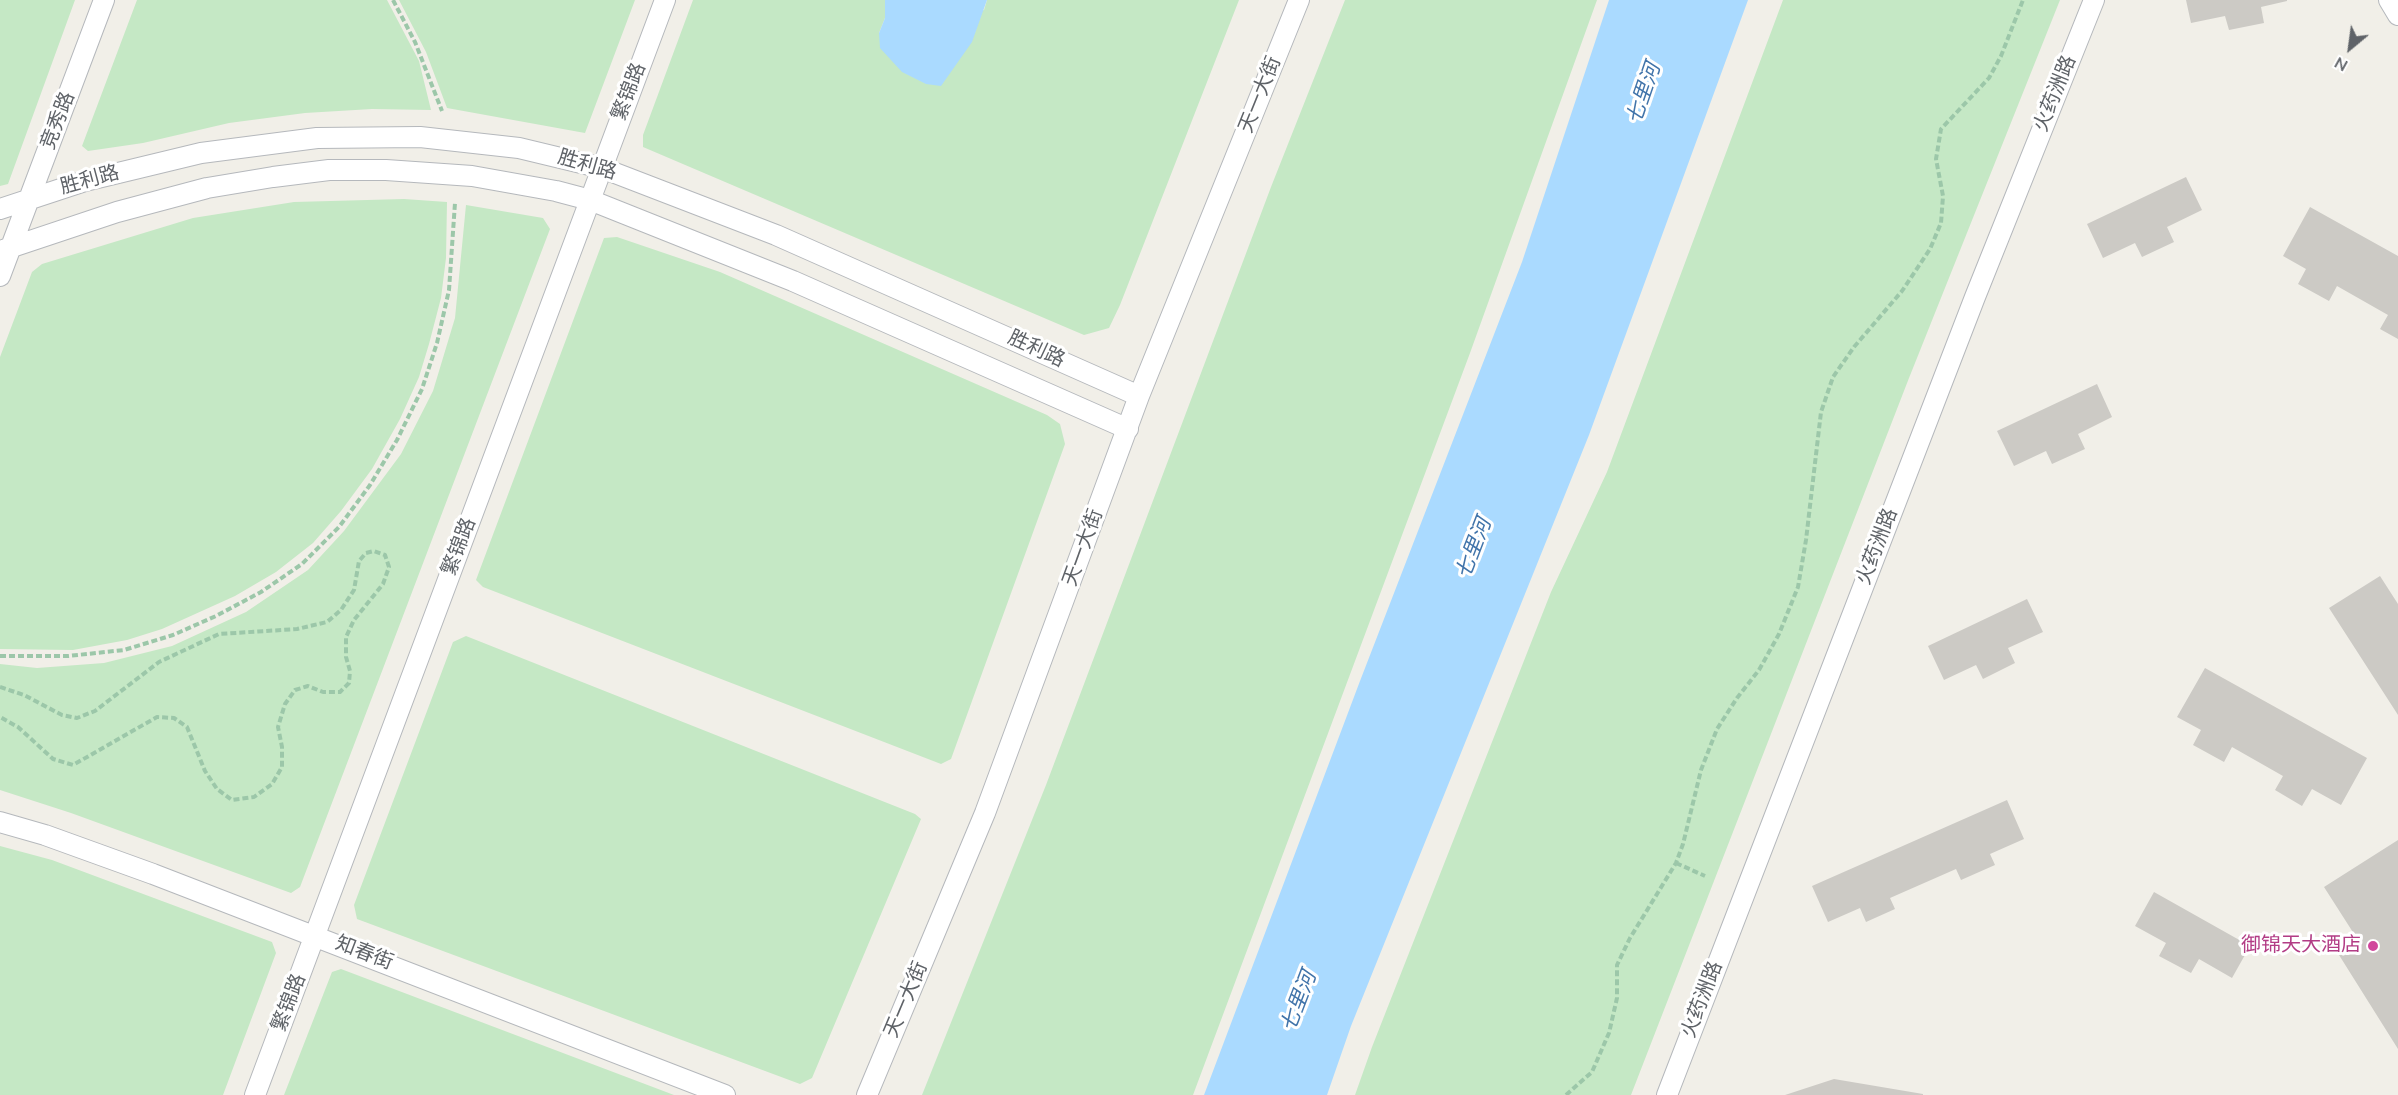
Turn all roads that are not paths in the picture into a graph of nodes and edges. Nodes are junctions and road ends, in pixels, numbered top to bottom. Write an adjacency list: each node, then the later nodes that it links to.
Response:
1 (104, 0): 8 (street, 竞秀路)
2 (665, 0): 7 (street, 繁锦路)
3 (1299, 0): 13 (street, 天一大街)
4 (2094, 0): 20 (street, 火药洲路)
5 (2389, 0): 6 (street)
6 (2398, 15)
7 (602, 168): 8 (street, 胜利路); 9 (street, 繁锦路); 13 (street, 胜利路)
8 (30, 198): 10 (street, 胜利路); 11 (street, 竞秀路)
9 (590, 200): 11 (street); 14 (street); 16 (street, 繁锦路)
10 (0, 209)
11 (5, 249): 12 (street, 竞秀路)
12 (0, 276)
13 (1139, 396): 14 (street, 天一大街)
14 (1128, 429): 19 (street, 天一大街)
15 (0, 822): 16 (street, 知春街)
16 (316, 936): 17 (street, 繁锦路); 18 (street, 知春街)
17 (255, 1095)
18 (725, 1095)
19 (867, 1095)
20 (1667, 1095)

